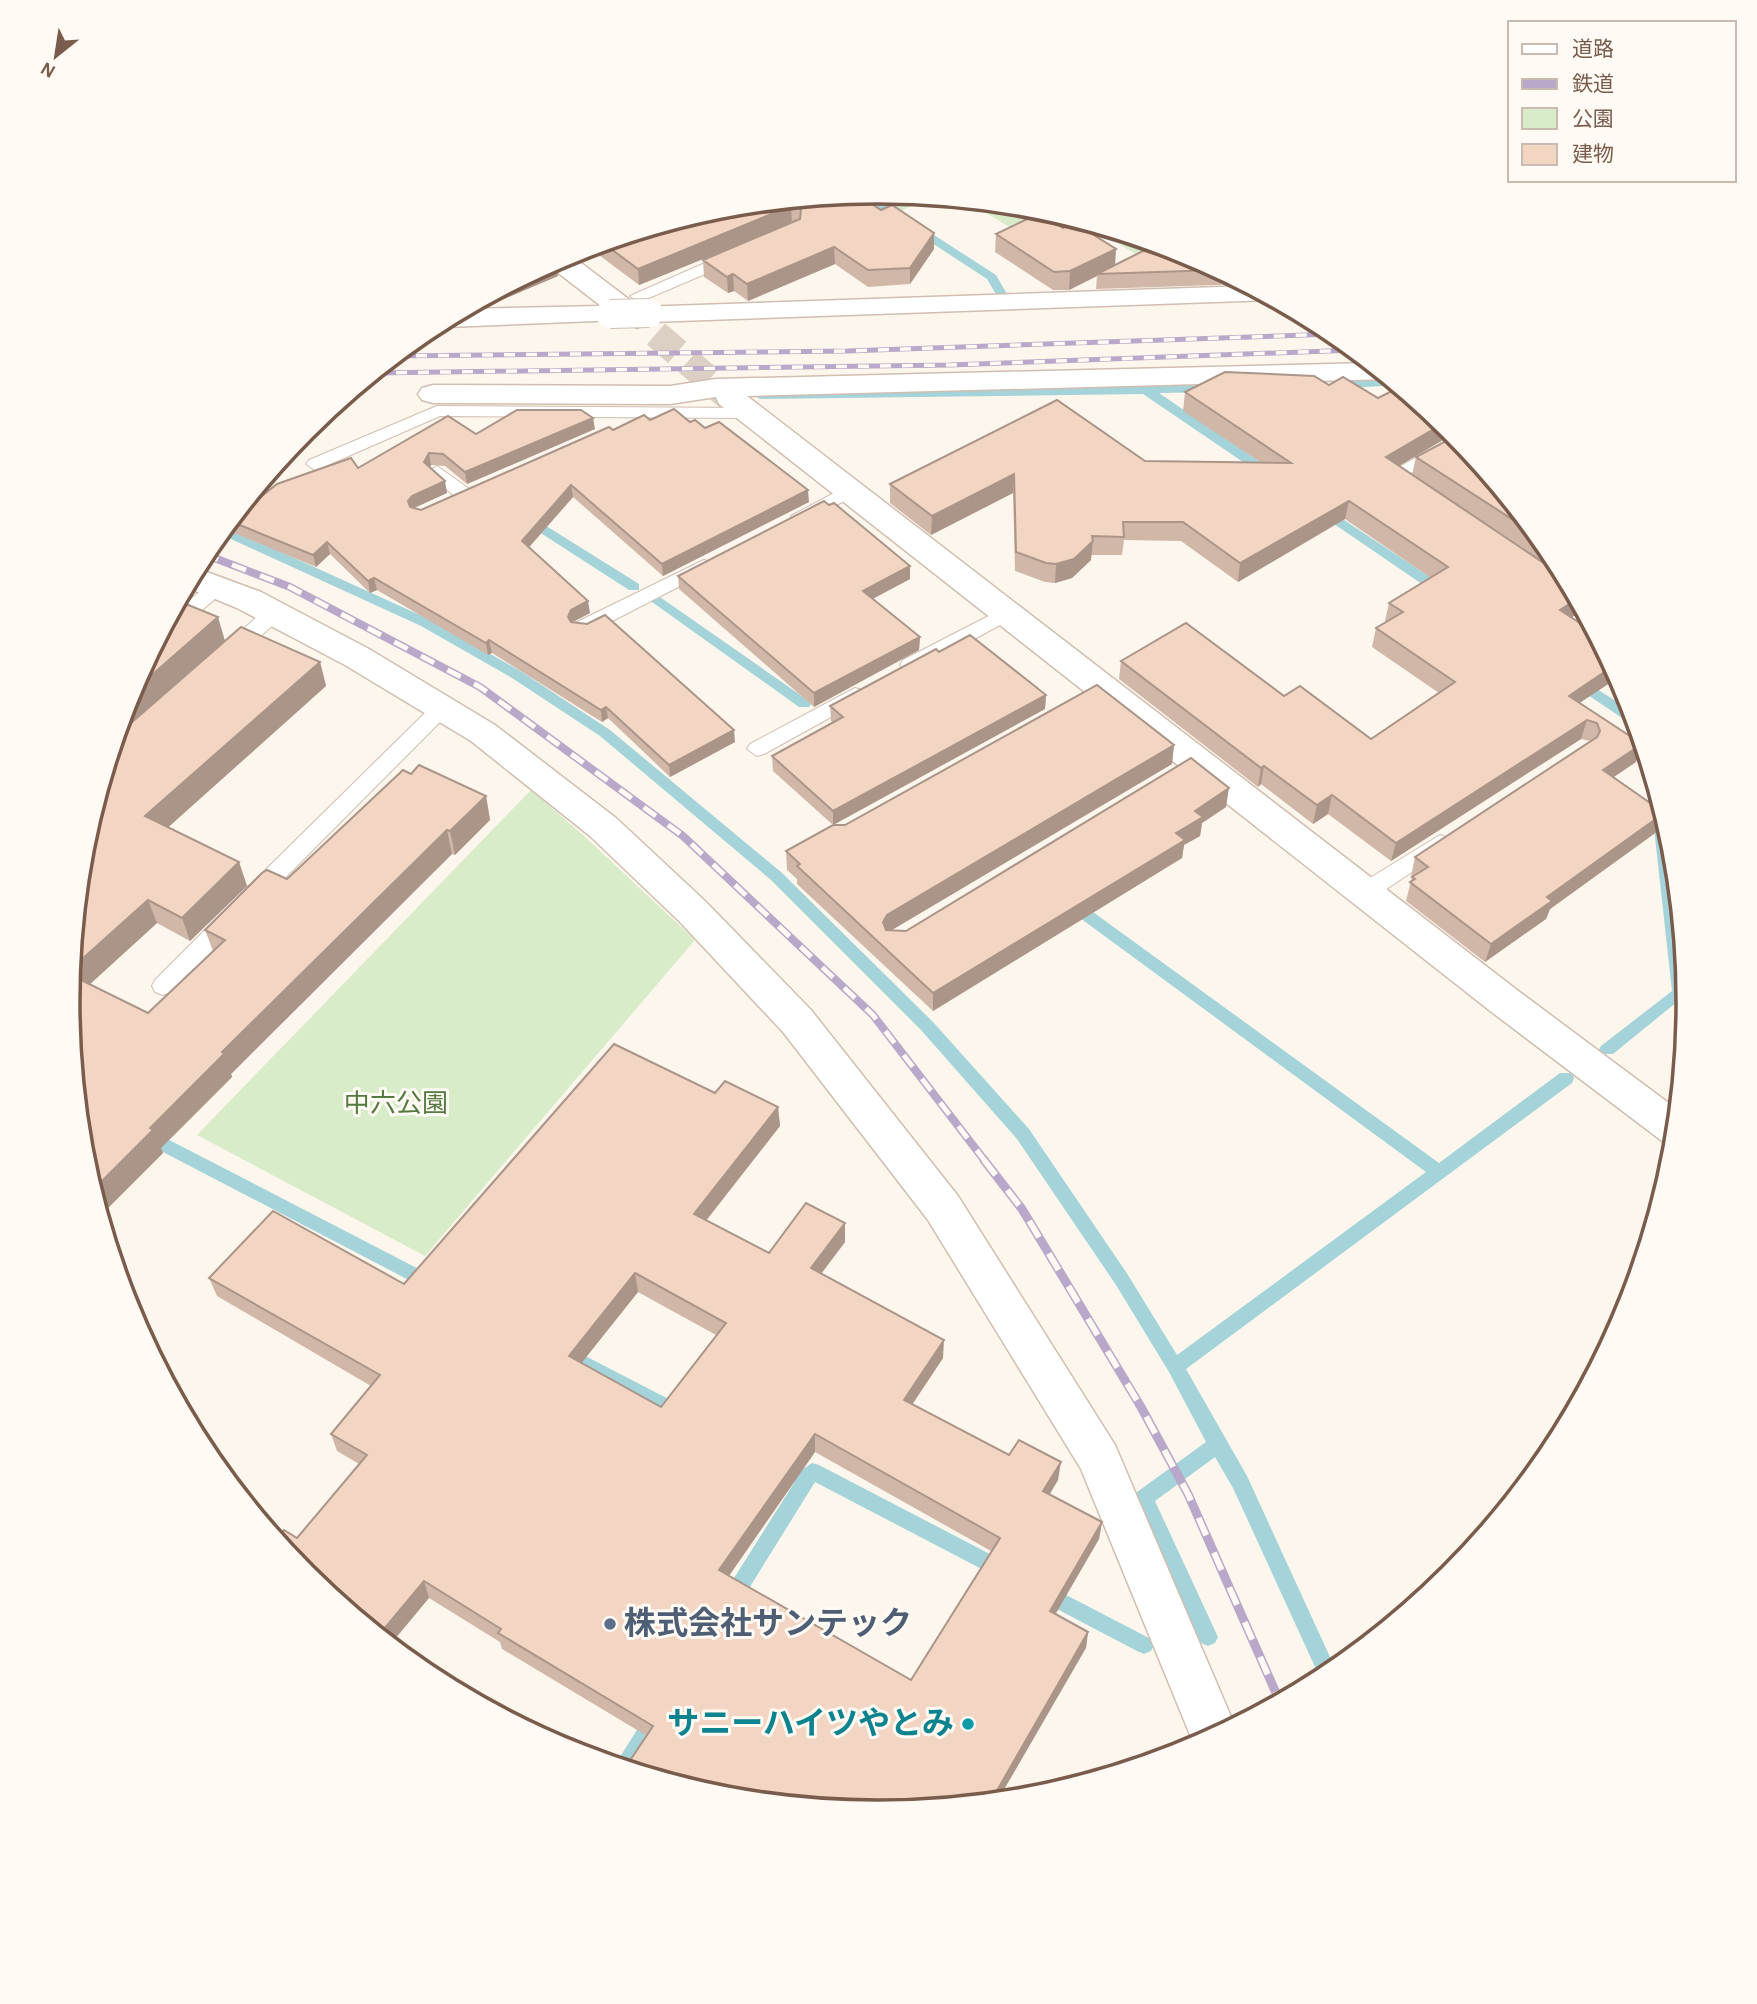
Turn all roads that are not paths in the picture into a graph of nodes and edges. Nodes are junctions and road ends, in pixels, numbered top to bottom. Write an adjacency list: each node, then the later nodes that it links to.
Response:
1 (746, 250): 5 (lane)
2 (583, 261): 5 (street)
3 (570, 266): 5 (street)
4 (1247, 295): 5 (street)
5 (651, 314): 6 (street, bridge)
6 (469, 317)
7 (1368, 372): 8 (street)
8 (433, 394)
9 (740, 406): 10 (lane); 15 (street)
10 (653, 413): 11 (lane); 13 (lane)
11 (616, 429)
12 (1450, 445): 16 (lane)
13 (315, 464)
14 (437, 472): 17 (lane)
15 (849, 491): 18 (lane); 23 (street)
16 (1428, 497)
17 (444, 505)
18 (788, 522)
19 (715, 559): 24 (lane)
20 (204, 582): 21 (lane); 22 (street)
21 (187, 602)
22 (274, 613): 25 (lane); 26 (street)
23 (1006, 613): 27 (lane); 29 (street)
24 (582, 628)
25 (213, 667)
26 (442, 708): 30 (lane); 32 (street)
27 (757, 749)
28 (1456, 831): 29 (lane)
29 (1365, 892): 31 (street)
30 (163, 986)
31 (1667, 1123)
32 (1210, 1727)

